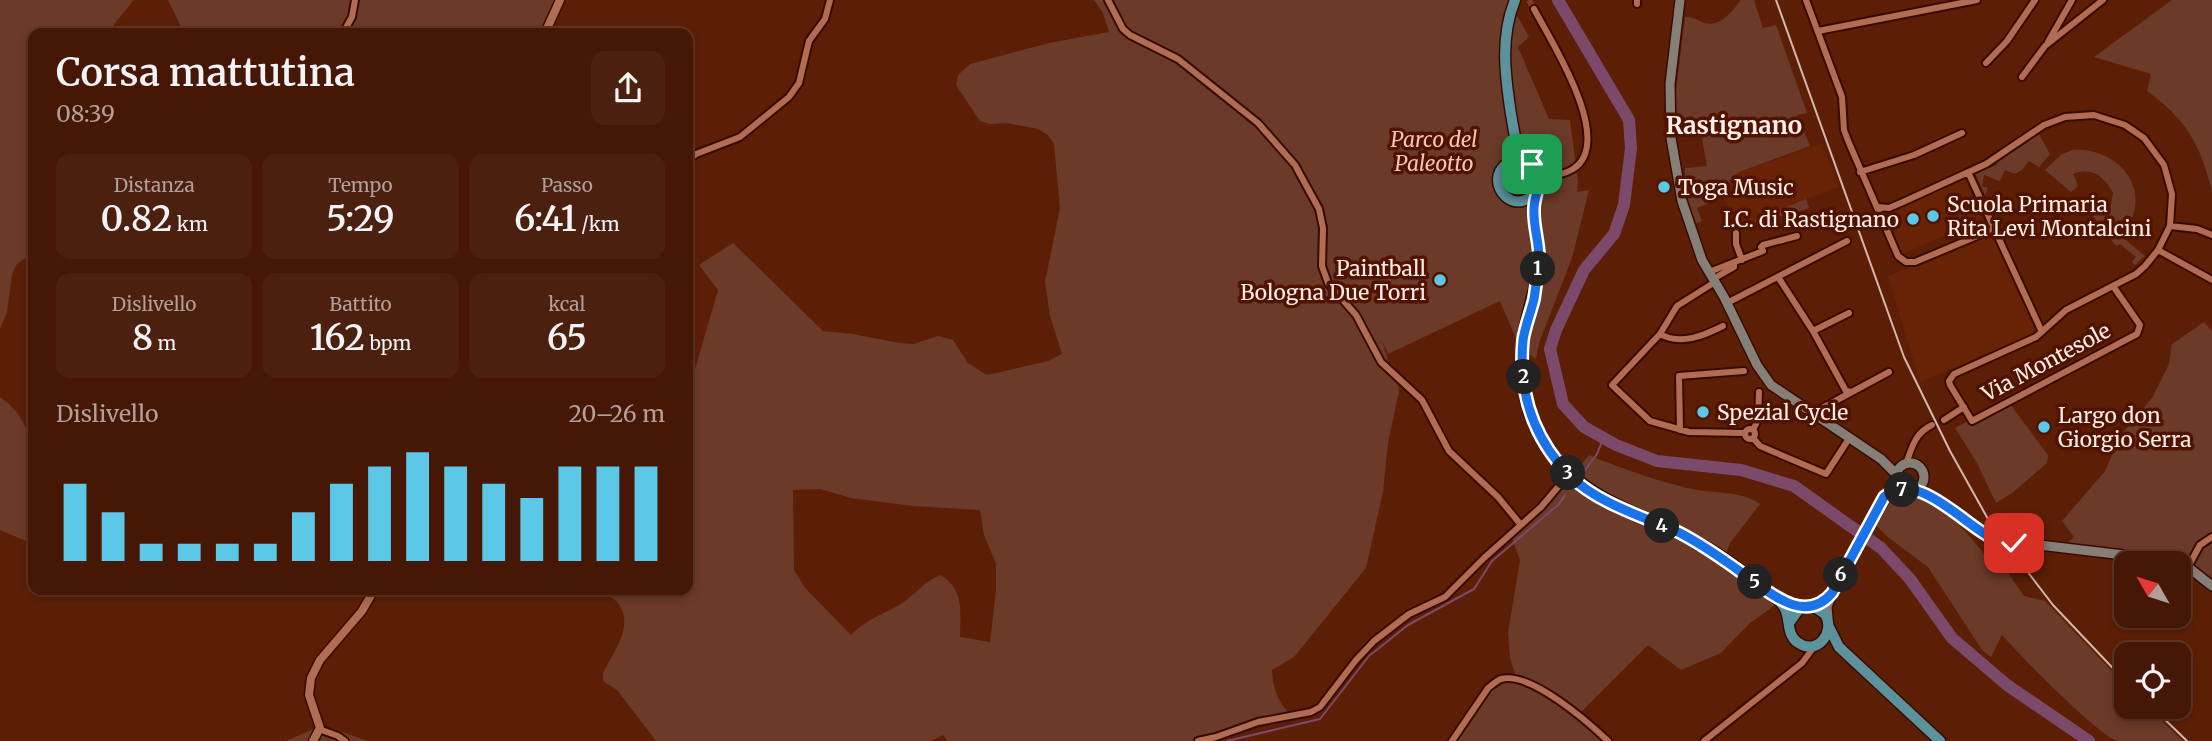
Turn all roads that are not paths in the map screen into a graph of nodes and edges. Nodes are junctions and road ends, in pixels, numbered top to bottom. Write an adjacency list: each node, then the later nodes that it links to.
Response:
1 (355, 0): 13 (street)
2 (560, 0): 14 (street)
3 (830, 0): 21 (street)
4 (1108, 0): 70 (street)
5 (1515, 0): 20 (main road)
6 (1681, 0): 41 (main road)
7 (1806, 0): 15 (street)
8 (1977, 0): 15 (street)
9 (2035, 0): 17 (street)
10 (2072, 0): 16 (street)
11 (2103, 0): 16 (street)
12 (1534, 9): 27 (street)
13 (346, 28)
14 (547, 28)
15 (1818, 31): 25 (street)
16 (2045, 46): 18 (street)
17 (1986, 63)
18 (2022, 77)
19 (1962, 133): 25 (street)
20 (1516, 142): 22 (main road); 23 (main road)
21 (693, 156)
22 (1525, 160): 23 (main road); 24 (main road)
23 (1507, 163): 29 (main road)
24 (1536, 168): 27 (street); 28 (main road)
25 (1860, 172): 30 (street)
26 (1968, 172): 30 (street); 32 (street); 33 (street)
27 (1551, 175): 28 (street)
28 (1537, 190): 29 (main road); 31 (main road)
29 (1516, 201): 31 (main road)
30 (1877, 207): 33 (street)
31 (1534, 223): 65 (main road)
32 (2169, 226): 35 (street); 38 (street)
33 (1994, 229): 48 (street)
34 (1736, 233): 39 (street)
35 (2212, 235)
36 (1797, 236): 39 (street)
37 (1847, 242): 40 (street)
38 (2158, 250): 42 (street); 43 (street)
39 (1742, 260): 41 (street)
40 (1778, 277): 44 (street); 47 (street)
41 (1712, 278): 44 (main road); 49 (street)
42 (2212, 280)
43 (2113, 286): 48 (street); 54 (street, Via Montesole)
44 (1727, 303): 46 (main road)
45 (1849, 313): 47 (street)
46 (1729, 323): 49 (street); 50 (main road)
47 (1813, 331): 53 (street)
48 (2042, 332): 54 (street)
49 (1660, 334): 58 (street)
50 (1750, 368): 52 (main road); 58 (street)
51 (1889, 372): 53 (street)
52 (1763, 386): 55 (main road); 59 (street)
53 (1852, 392): 55 (street)
54 (1964, 407): 56 (street)
55 (1813, 413): 61 (main road)
56 (1944, 419)
57 (1932, 425): 64 (street)
58 (1680, 430): 60 (street)
59 (1753, 430): 60 (street); 62 (street)
60 (1745, 433): 62 (street)
61 (1850, 437): 62 (street); 63 (main road)
62 (1753, 438)
63 (1881, 458): 64 (main road); 66 (main road)
64 (1904, 465): 66 (main road); 67 (main road)
65 (1569, 476): 70 (street); 78 (main road)
66 (1896, 476): 68 (main road); 69 (main road)
67 (1920, 485): 68 (main road); 72 (main road)
68 (1905, 490): 69 (main road)
69 (1884, 498): 76 (main road)
70 (1521, 525): 89 (street)
71 (2212, 537): 73 (street)
72 (2114, 554)
73 (2191, 562)
74 (2191, 570): 75 (main road)
75 (2212, 586)
76 (1832, 593): 79 (main road); 80 (main road)
77 (371, 595): 86 (street)
78 (1779, 599): 79 (main road); 81 (main road)
79 (1808, 607): 80 (main road); 81 (main road)
80 (1828, 622): 83 (main road); 84 (main road)
81 (1789, 623): 82 (main road)
82 (1800, 644): 83 (main road); 85 (street)
83 (1818, 644): 84 (main road); 85 (street)
84 (1839, 647): 93 (main road)
85 (1797, 667): 92 (street)
86 (320, 728): 87 (street); 88 (street)
87 (312, 741)
88 (345, 741)
89 (1198, 741)
90 (1452, 741): 91 (street)
91 (1608, 741)
92 (1704, 741)
93 (1940, 741)

